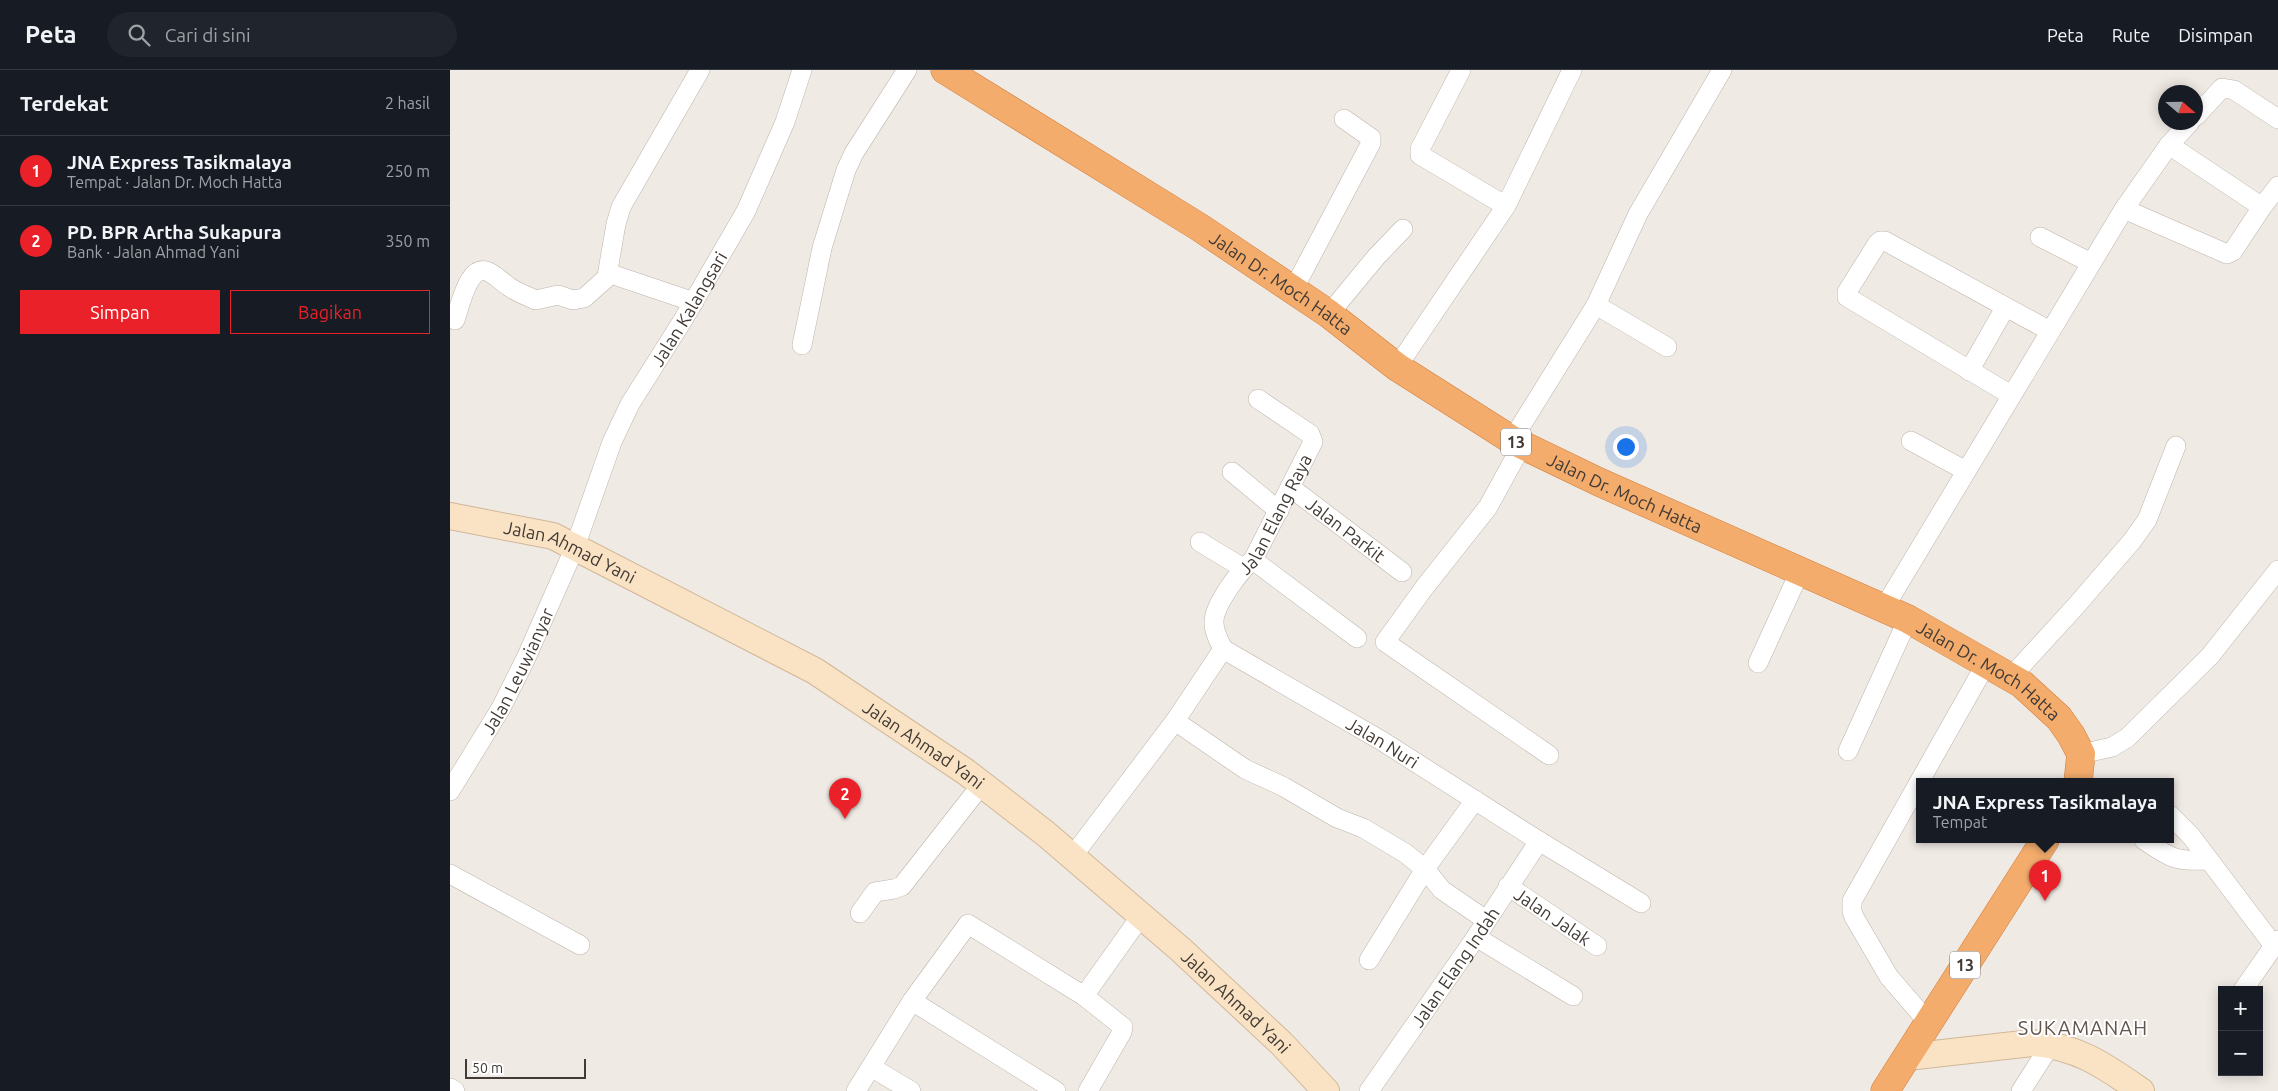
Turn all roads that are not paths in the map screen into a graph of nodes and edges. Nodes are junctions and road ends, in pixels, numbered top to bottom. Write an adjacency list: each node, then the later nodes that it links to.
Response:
1 (700, 70): 20 (street)
2 (802, 70): 22 (street, Jalan Kalangsari)
3 (908, 70): 28 (street)
4 (1461, 70): 14 (street)
5 (1572, 70): 14 (street)
6 (1722, 70): 23 (street)
7 (961, 74): 21 (highway, Jalan Dr. Moch Hatta / 13)
8 (2203, 108): 9 (street)
9 (2278, 119)
10 (1344, 120): 21 (street)
11 (2182, 130): 12 (street)
12 (2169, 144): 15 (street); 16 (street)
13 (2278, 186): 15 (street)
14 (1506, 206): 30 (street)
15 (2262, 207): 16 (street)
16 (2124, 209): 19 (street)
17 (1403, 229): 25 (street)
18 (2040, 238): 19 (street)
19 (2091, 264): 27 (street)
20 (608, 276): 22 (street); 26 (street)
21 (1293, 290): 25 (highway, Jalan Dr. Moch Hatta / 13)
22 (694, 302): 43 (street, Jalan Kalangsari)
23 (1596, 305): 29 (street); 35 (street)
24 (2005, 308): 27 (street); 31 (street); 31 (street)
25 (1329, 314): 30 (highway, Jalan Dr. Moch Hatta / 13)
26 (455, 320)
27 (2050, 331): 32 (street)
28 (802, 345)
29 (1667, 347)
30 (1397, 367): 35 (highway, Jalan Dr. Moch Hatta / 13)
31 (1969, 370): 32 (street)
32 (2012, 396): 37 (street)
33 (1258, 399): 39 (street, Jalan Elang Raya)
34 (1911, 441): 37 (street)
35 (1517, 442): 46 (highway, Jalan Dr. Moch Hatta / 13); 57 (street)
36 (2176, 446): 53 (street)
37 (1966, 471): 48 (street)
38 (1232, 472): 40 (street)
39 (1290, 487): 40 (street, Jalan Elang Raya); 47 (street, Jalan Parkit)
40 (1279, 510): 44 (street, Jalan Elang Raya)
41 (450, 516): 43 (street, Jalan Ahmad Yani)
42 (1200, 542): 44 (street)
43 (575, 547): 60 (street, Jalan Ahmad Yani); 62 (street, Jalan Leuwianyar)
44 (1248, 564): 49 (street); 50 (street, Jalan Elang Raya)
45 (2278, 570): 56 (street)
46 (1800, 571): 48 (highway, Jalan Dr. Moch Hatta / 13); 52 (street)
47 (1402, 572)
48 (1896, 614): 51 (highway, Jalan Dr. Moch Hatta / 13); 55 (street)
49 (1357, 638)
50 (1223, 649): 54 (street); 63 (street, Jalan Nuri)
51 (1987, 662): 53 (highway, Jalan Dr. Moch Hatta / 13); 58 (street)
52 (1758, 663)
53 (2011, 677): 56 (highway, Jalan Dr. Moch Hatta / 13)
54 (1174, 721): 68 (street); 70 (street)
55 (1848, 751)
56 (2081, 754): 59 (highway)
57 (1549, 755)
58 (1921, 778)
59 (2078, 778)
60 (982, 784): 68 (street, Jalan Ahmad Yani); 74 (street)
61 (1916, 788): 86 (street)
62 (450, 790)
63 (1475, 800): 65 (street, Jalan Nuri); 70 (street)
64 (2174, 819): 69 (street)
65 (1539, 841): 72 (street, Jalan Elang Indah); 73 (street, Jalan Nuri)
66 (2043, 843): 86 (highway, 13)
67 (2148, 843): 69 (street)
68 (1072, 856): 75 (street, Jalan Ahmad Yani)
69 (2208, 860): 78 (street)
70 (1425, 869): 76 (street); 81 (street)
71 (450, 874): 79 (street)
72 (1508, 886): 76 (street, Jalan Elang Indah); 80 (street, Jalan Jalak)
73 (1641, 903)
74 (860, 914)
75 (1141, 916): 83 (street); 96 (street, Jalan Ahmad Yani)
76 (1486, 920): 77 (street, Jalan Elang Indah)
77 (1476, 936): 84 (street); 97 (street, Jalan Elang Indah)
78 (2276, 943): 82 (street)
79 (580, 945)
80 (1597, 946)
81 (1368, 960)
82 (2246, 986)
83 (1084, 996): 85 (street); 95 (street)
84 (1573, 996)
85 (912, 1001): 89 (street); 94 (street)
86 (1928, 1022): 88 (highway, 13)
87 (2051, 1044): 88 (street); 99 (street); 100 (street)
88 (1907, 1057): 98 (highway, 13)
89 (871, 1067): 92 (street); 93 (street)
90 (450, 1088): 91 (street)
91 (455, 1091)
92 (856, 1091)
93 (911, 1091)
94 (1056, 1091)
95 (1088, 1091)
96 (1326, 1091)
97 (1369, 1091)
98 (1885, 1091)
99 (2021, 1091)
100 (2141, 1091)

